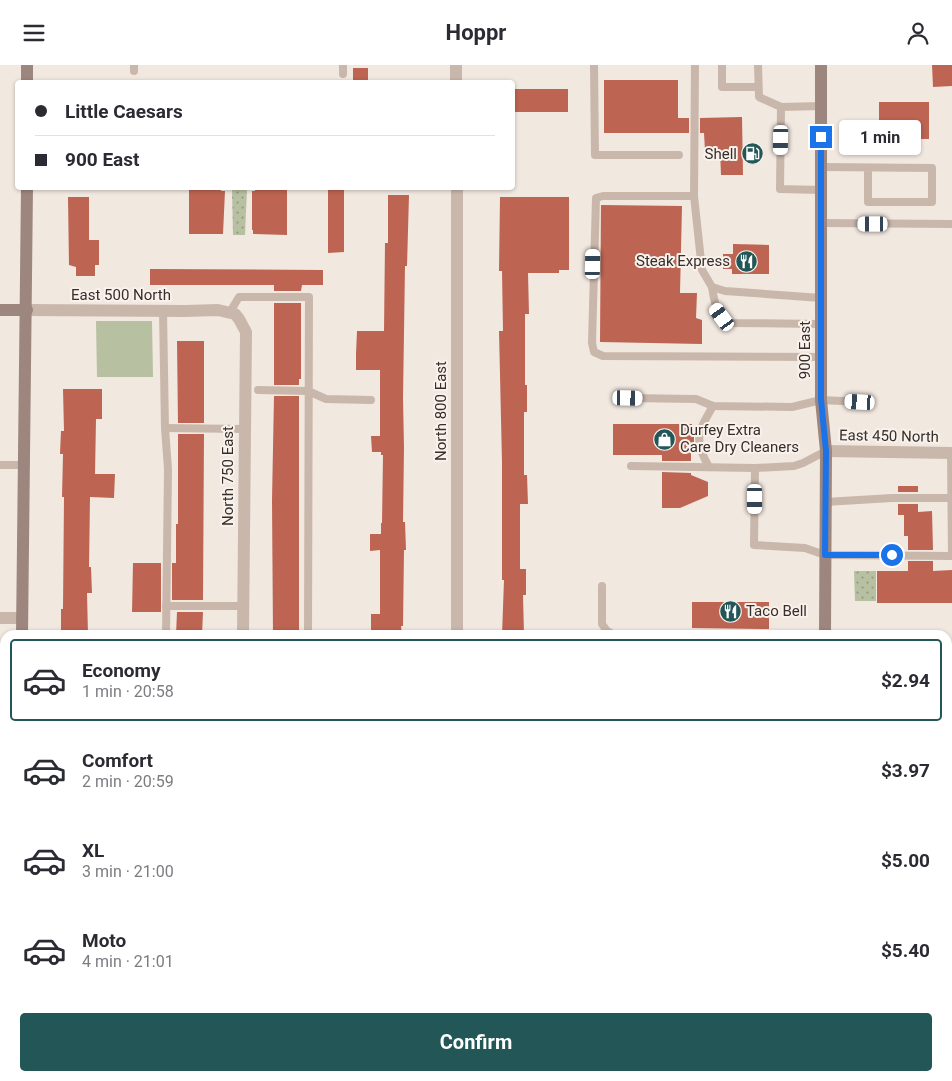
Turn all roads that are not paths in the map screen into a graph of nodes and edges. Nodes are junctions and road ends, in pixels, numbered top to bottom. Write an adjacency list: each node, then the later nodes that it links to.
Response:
1 (27, 65): 10 (main road)
2 (343, 65): 9 (lane)
3 (456, 65): 11 (street)
4 (594, 65): 15 (lane)
5 (695, 65): 21 (lane)
6 (722, 65): 12 (lane)
7 (758, 65): 12 (lane)
8 (821, 65): 13 (main road, 900 East)
9 (342, 74)
10 (27, 80)
11 (456, 80)
12 (758, 87): 14 (lane)
13 (821, 106): 14 (lane); 16 (main road, 900 East)
14 (781, 107): 18 (lane)
15 (679, 155)
16 (821, 167): 17 (lane); 18 (main road, 900 East)
17 (868, 168): 17 (lane)
18 (821, 189): 22 (main road, 900 East)
19 (27, 190): 27 (main road)
20 (457, 190): 60 (street, North 800 East)
21 (694, 196): 24 (lane); 31 (lane)
22 (821, 223): 23 (lane); 25 (main road, 900 East)
23 (952, 224)
24 (712, 287): 25 (lane); 30 (lane)
25 (821, 298): 30 (main road, 900 East)
26 (0, 311): 27 (main road, East 500 North)
27 (27, 311): 28 (street, East 500 North); 44 (main road)
28 (162, 311): 29 (street, East 500 North); 39 (lane)
29 (235, 315): 33 (lane); 40 (street, North 750 East)
30 (821, 324): 31 (main road, 900 East)
31 (821, 357): 35 (main road, 900 East)
32 (258, 390): 33 (lane)
33 (308, 391): 36 (lane); 59 (lane)
34 (628, 398): 38 (lane)
35 (821, 399): 37 (lane); 38 (lane); 41 (main road, 900 East)
36 (371, 400)
37 (863, 402)
38 (713, 406): 46 (lane)
39 (165, 428): 40 (lane); 52 (lane)
40 (244, 429): 53 (street, North 750 East)
41 (826, 451): 42 (street, East 450 North); 47 (lane); 49 (main road, 900 East)
42 (951, 453): 48 (lane)
43 (0, 465): 44 (lane)
44 (25, 465): 55 (main road)
45 (631, 466): 46 (lane)
46 (709, 467): 47 (lane)
47 (755, 468): 50 (lane)
48 (951, 498): 49 (lane); 50 (lane)
49 (825, 502): 50 (main road, 900 East)
50 (825, 555): 62 (main road, 900 East)
51 (602, 585): 61 (lane)
52 (166, 606): 53 (lane); 57 (lane)
53 (244, 606): 58 (street, North 750 East)
54 (0, 618): 55 (street)
55 (22, 618): 56 (main road)
56 (22, 630)
57 (166, 630)
58 (243, 630)
59 (308, 630)
60 (457, 630)
61 (606, 630)
62 (825, 630)

